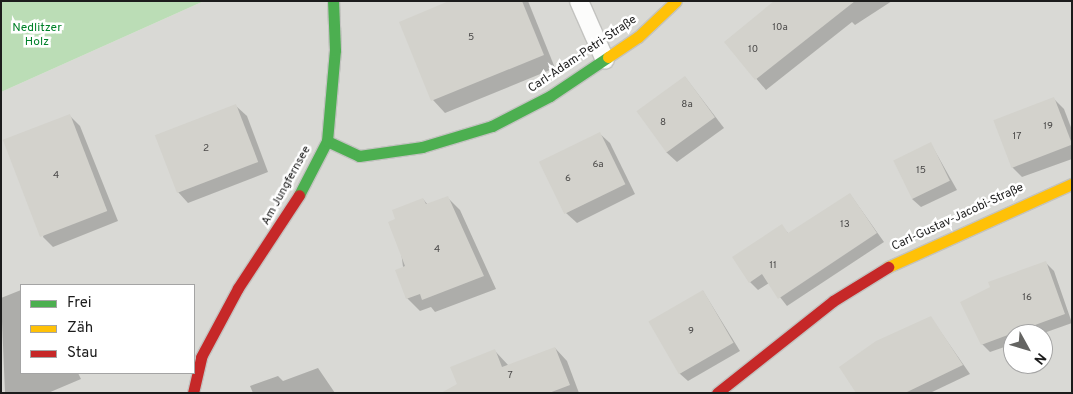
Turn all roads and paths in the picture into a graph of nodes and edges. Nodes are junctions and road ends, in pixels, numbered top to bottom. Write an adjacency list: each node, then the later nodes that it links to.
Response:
1 (333, 1): 5 (street, Am Jungfernsee)
2 (579, 1): 4 (lane)
3 (676, 1): 4 (street, Carl-Adam-Petri-Straße)
4 (604, 60): 5 (street, Carl-Adam-Petri-Straße)
5 (326, 141): 7 (street, Am Jungfernsee)
6 (1072, 184): 8 (street, Carl-Gustav-Jacobi-Straße)
7 (193, 393)
8 (717, 393)

